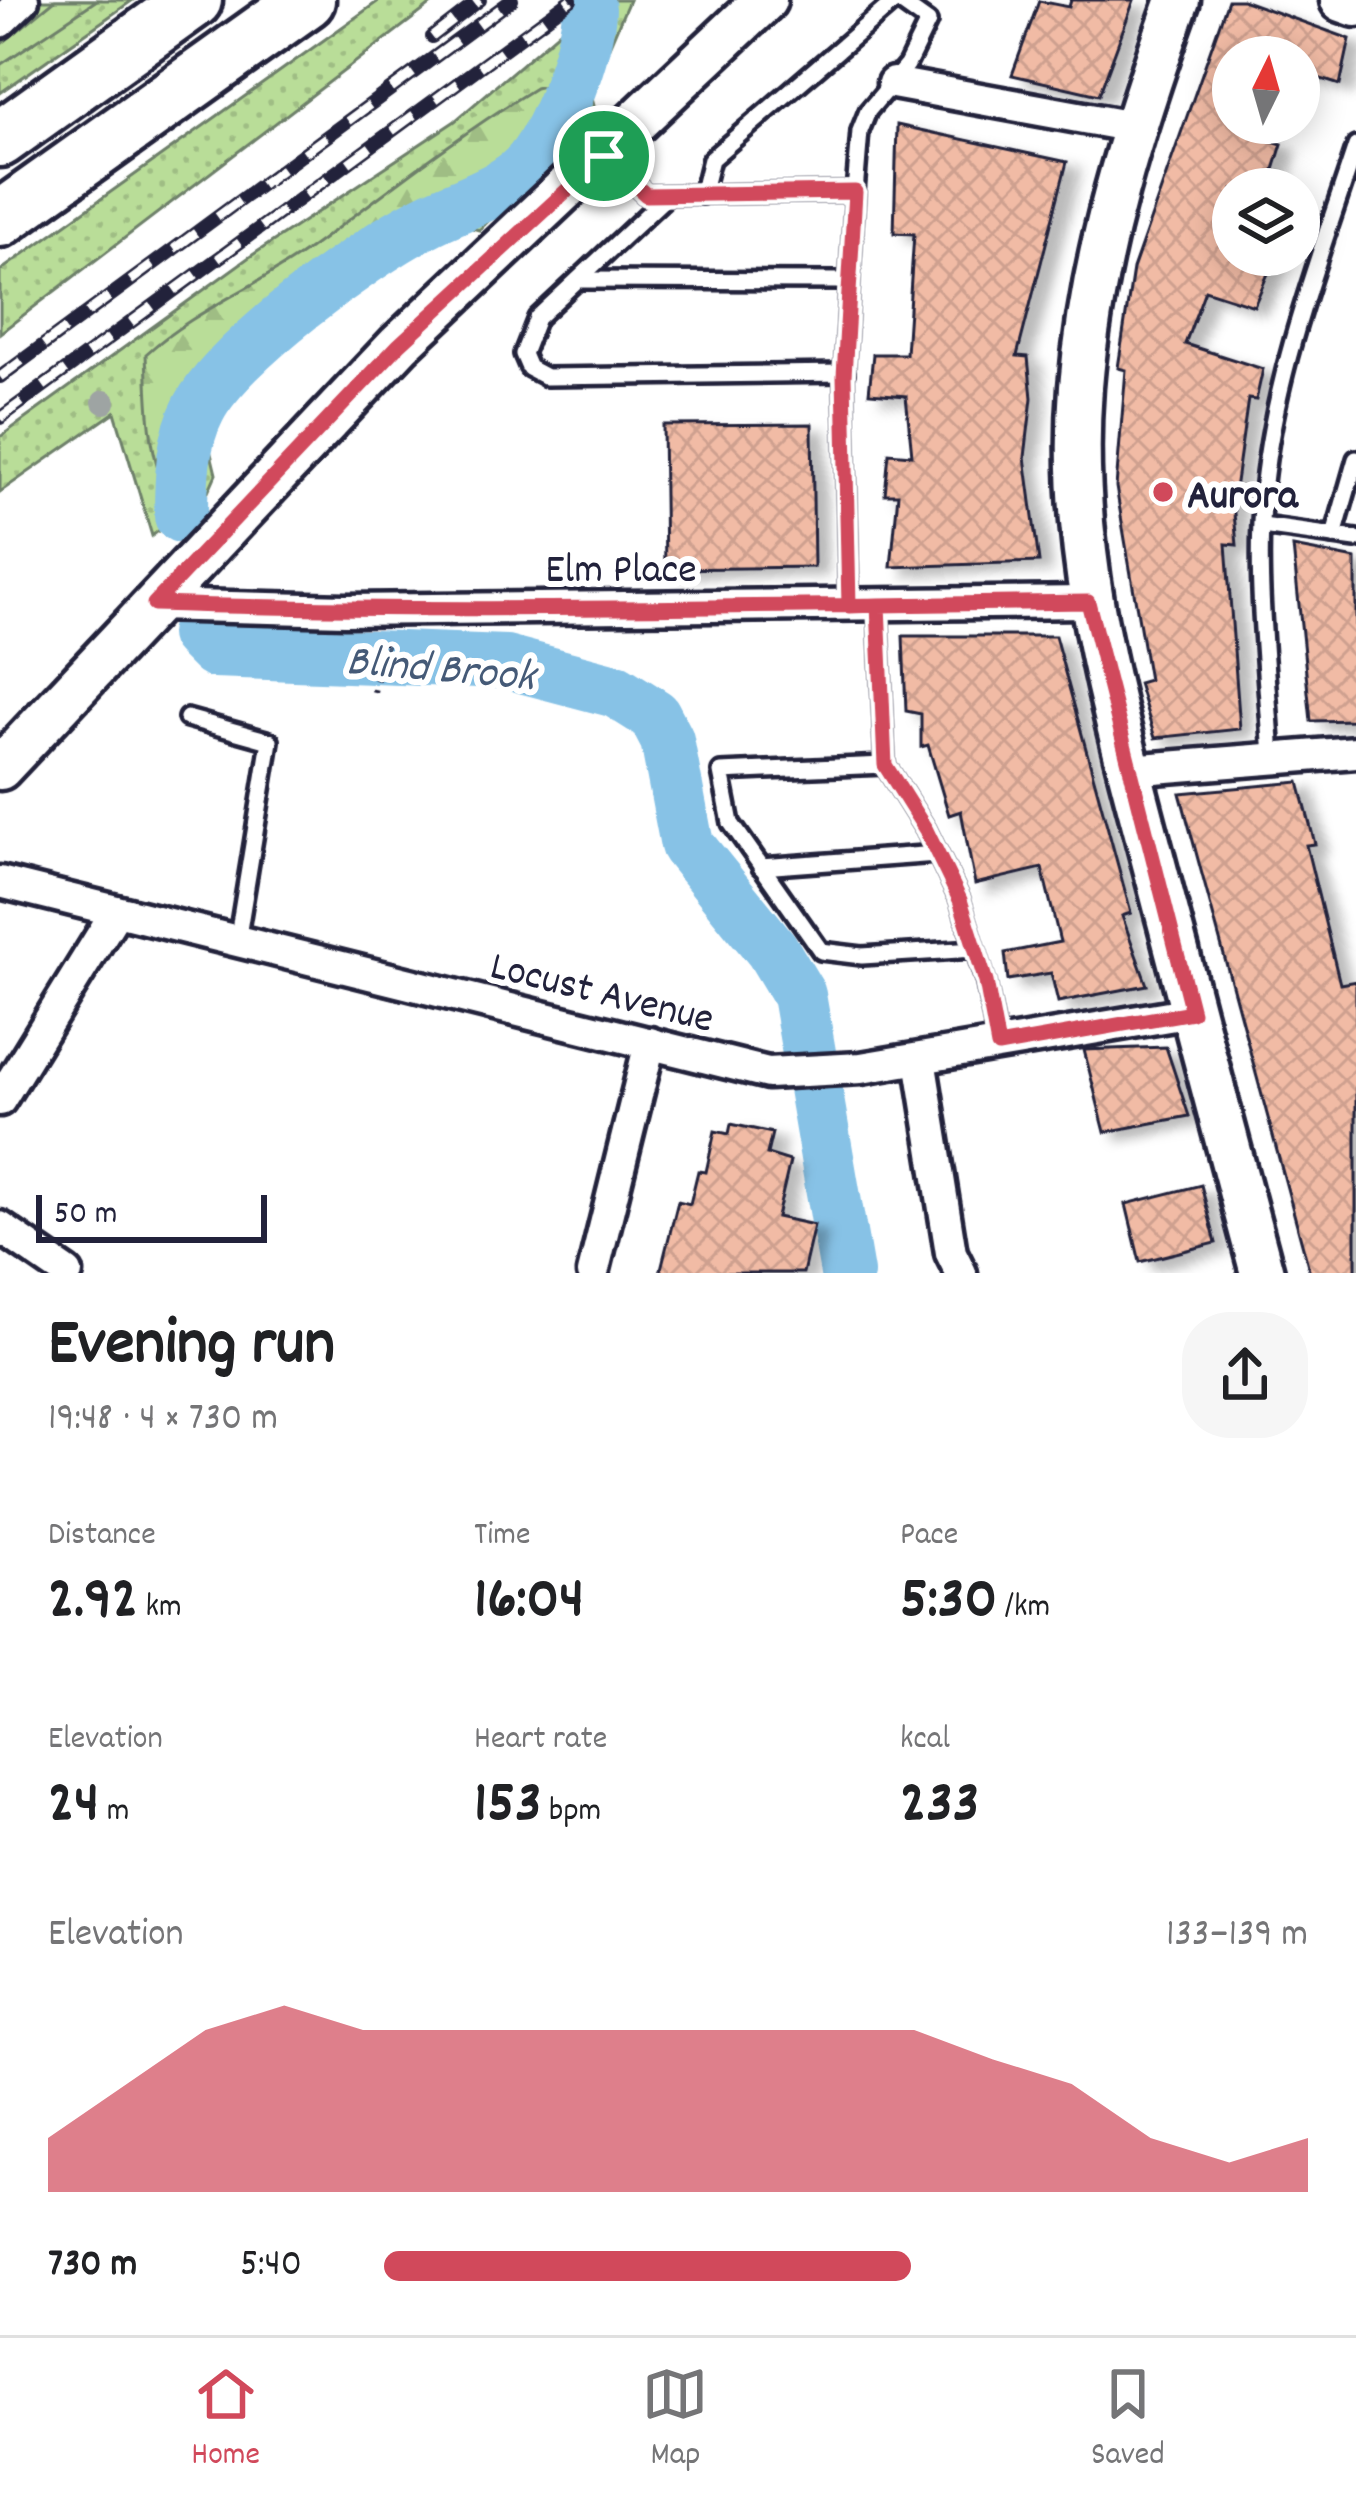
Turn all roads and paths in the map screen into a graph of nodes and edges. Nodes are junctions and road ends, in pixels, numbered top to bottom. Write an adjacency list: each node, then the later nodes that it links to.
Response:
1 (23, 0): 9 (street)
2 (194, 0): 12 (highway)
3 (307, 0): 18 (highway)
4 (765, 0): 14 (main road)
5 (896, 0): 10 (lane); 17 (lane)
6 (1178, 0): 11 (main road)
7 (1342, 0): 8 (main road)
8 (1356, 5)
9 (0, 22)
10 (893, 82): 11 (street); 15 (lane)
11 (1133, 127): 26 (main road)
12 (0, 139)
13 (1356, 148): 23 (lane)
14 (604, 156): 16 (lane); 27 (main road)
15 (855, 192): 17 (lane); 20 (lane)
16 (668, 195): 17 (lane); 19 (lane)
17 (702, 195)
18 (0, 219)
19 (578, 280): 20 (lane); 21 (lane)
20 (849, 281): 21 (lane)
21 (845, 373): 28 (lane)
22 (1356, 459): 24 (lane)
23 (1262, 526): 24 (lane); 33 (lane)
24 (1334, 536): 25 (lane)
25 (1356, 539)
26 (1088, 602): 28 (street, Elm Place); 36 (main road)
27 (154, 604): 28 (street, Elm Place); 35 (main road)
28 (864, 606): 34 (lane)
29 (387, 631): 30 (path)
30 (374, 692)
31 (187, 718): 41 (lane)
32 (1356, 752): 33 (street)
33 (1272, 759): 36 (street)
34 (885, 765): 37 (lane); 38 (lane)
35 (0, 768)
36 (1129, 770): 43 (main road)
37 (937, 854): 38 (lane); 42 (lane)
38 (761, 867): 42 (lane)
39 (0, 882): 40 (street, Locust Avenue)
40 (116, 911): 41 (street, Locust Avenue); 47 (street)
41 (237, 942): 44 (street, Locust Avenue)
42 (975, 949): 45 (lane)
43 (1192, 1012): 45 (street, Locust Avenue); 52 (main road)
44 (650, 1043): 46 (street, Locust Avenue); 50 (street)
45 (998, 1046): 46 (street, Locust Avenue)
46 (920, 1059): 51 (street)
47 (0, 1100)
48 (0, 1227): 49 (street)
49 (67, 1273)
50 (593, 1273)
51 (961, 1273)
52 (1262, 1273)

